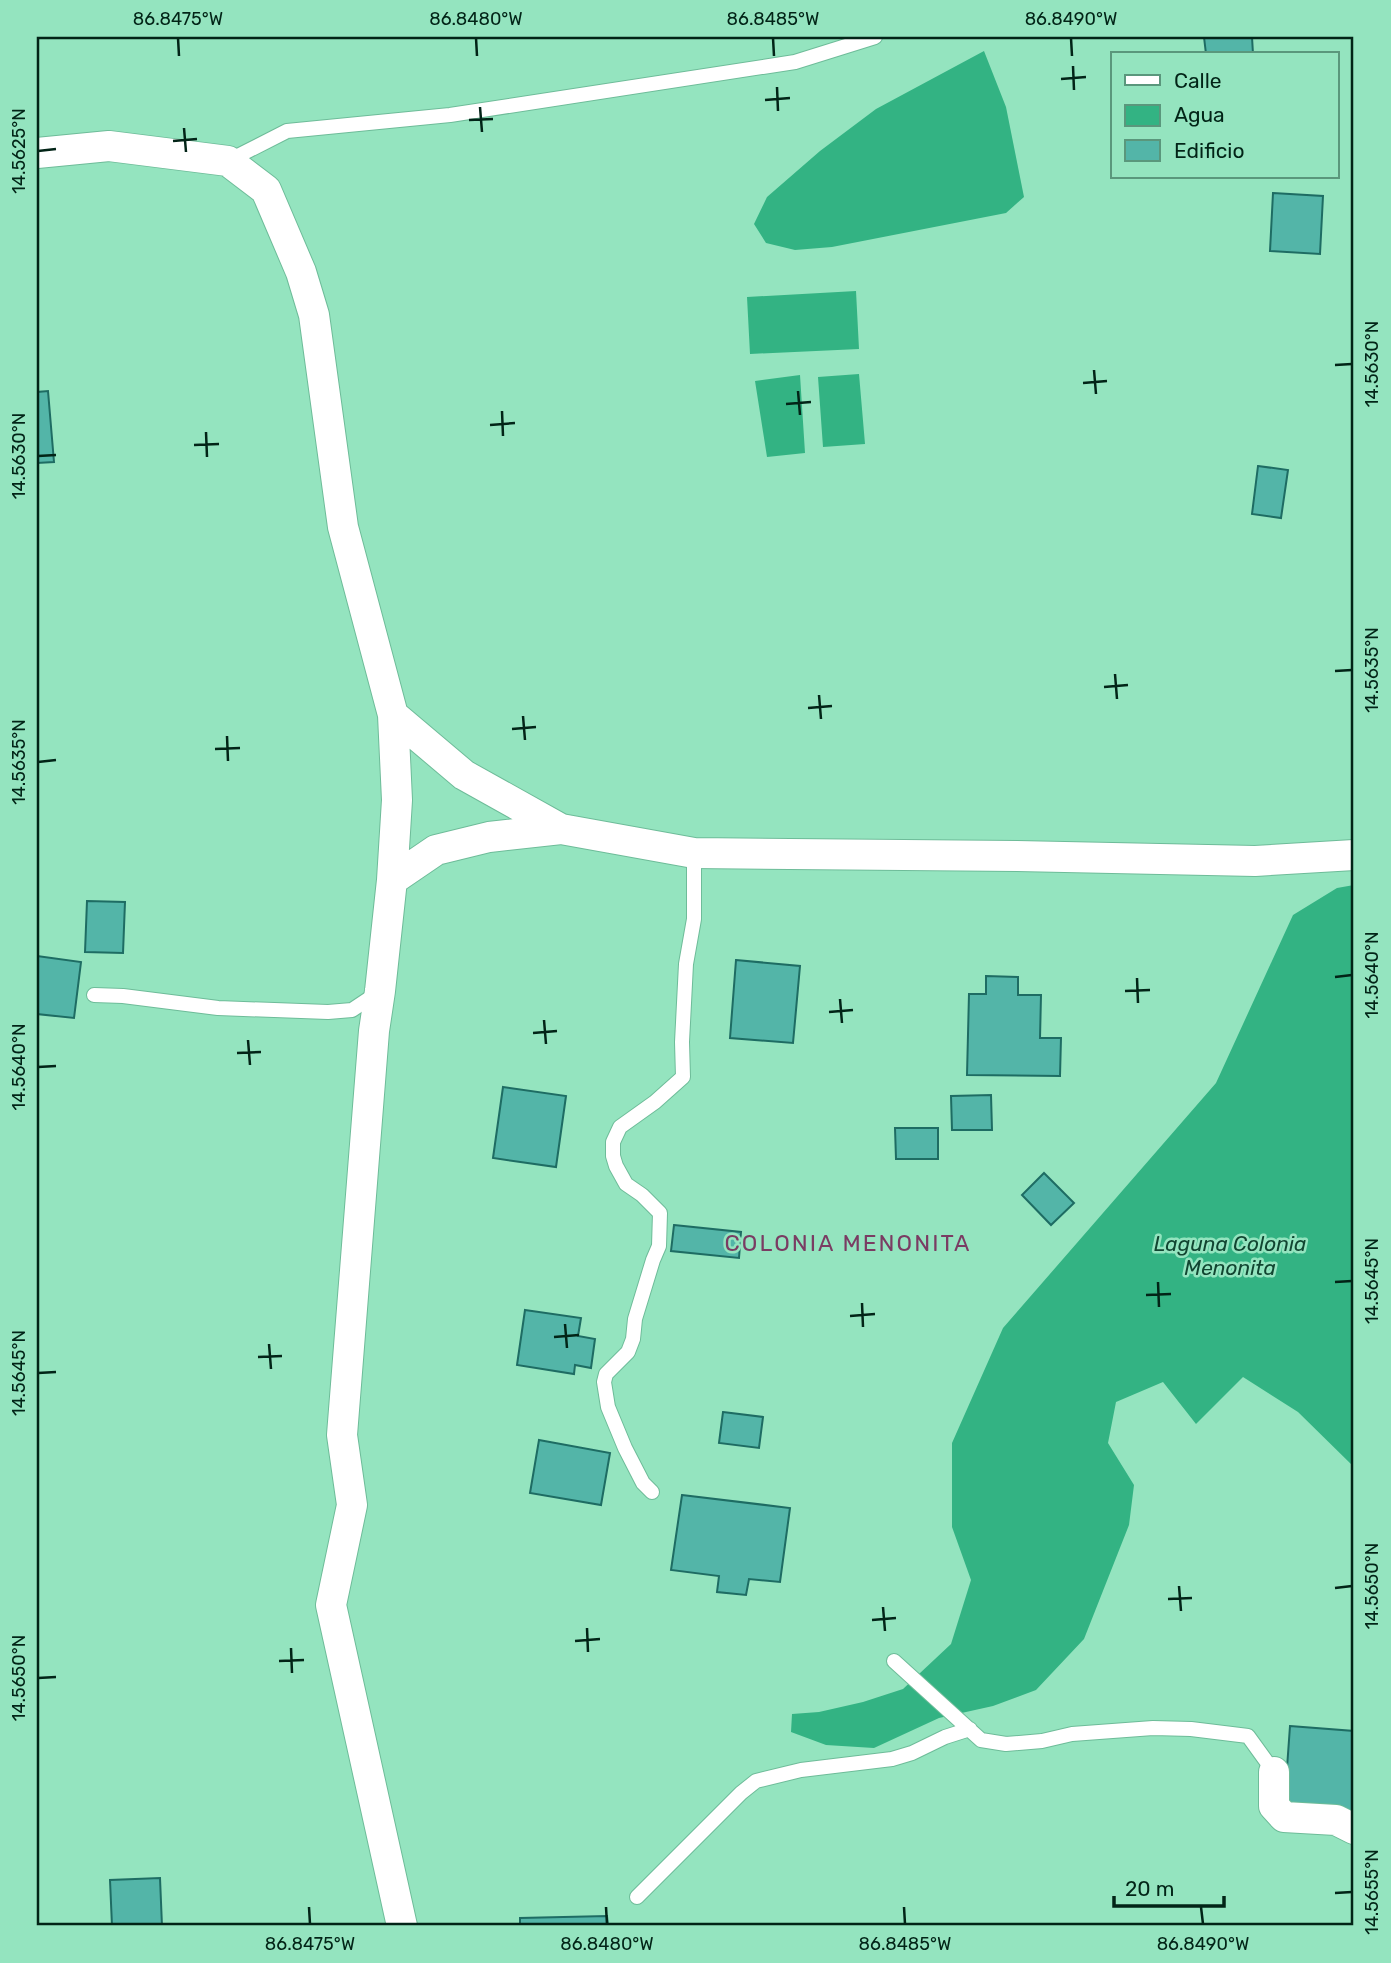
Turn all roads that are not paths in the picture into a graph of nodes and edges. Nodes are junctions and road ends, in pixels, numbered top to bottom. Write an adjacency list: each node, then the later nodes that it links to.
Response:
1 (875, 37): 3 (lane)
2 (37, 153): 3 (street)
3 (228, 161): 4 (street)
4 (393, 715): 5 (street); 8 (street)
5 (561, 829): 6 (street); 8 (street)
6 (694, 853): 7 (street); 11 (lane)
7 (1354, 855)
8 (392, 880): 9 (street)
9 (380, 991): 10 (lane); 17 (street)
10 (94, 995)
11 (652, 1492)
12 (894, 1661): 13 (lane)
13 (970, 1729): 14 (lane); 16 (lane)
14 (1274, 1772): 15 (street)
15 (1354, 1829)
16 (637, 1897)
17 (402, 1926)

